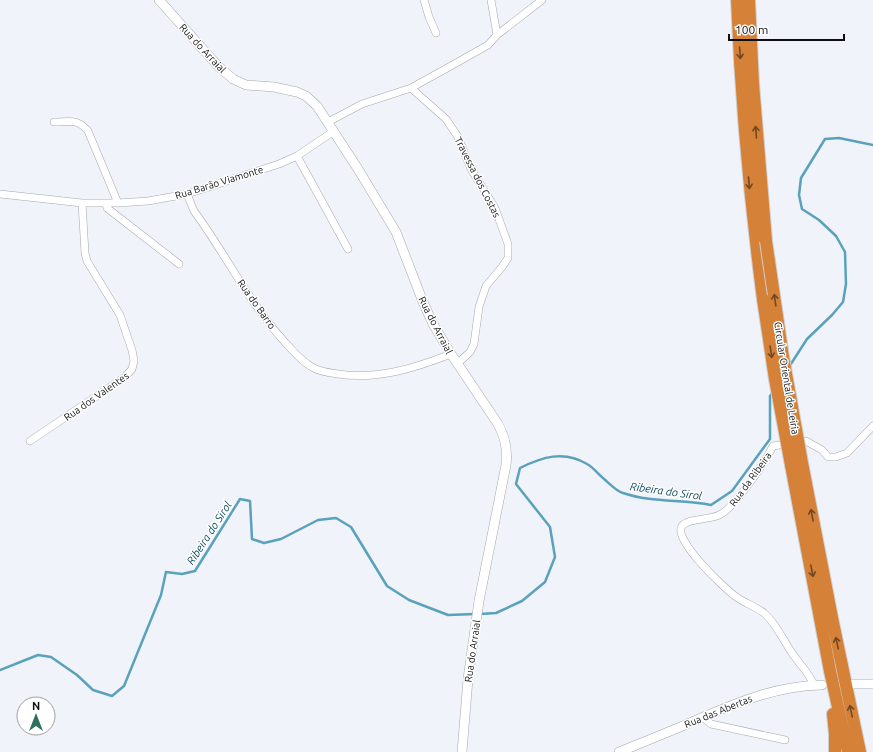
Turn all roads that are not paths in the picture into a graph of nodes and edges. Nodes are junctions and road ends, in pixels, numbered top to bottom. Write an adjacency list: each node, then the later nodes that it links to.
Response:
1 (158, 0): 11 (street, Rua do Arraial)
2 (424, 0): 7 (street)
3 (491, 0): 8 (street)
4 (542, 0): 8 (street)
5 (737, 0): 19 (highway, Circular Oriental de Leiria, one-way to 19)
6 (749, 0): 19 (highway, Circular Oriental de Leiria, one-way to 6)
7 (436, 33)
8 (497, 35): 9 (street)
9 (411, 88): 11 (street); 23 (street, Travessa dos Costas)
10 (54, 122): 18 (street)
11 (328, 122): 12 (street, Rua do Arraial)
12 (334, 131): 13 (street, Rua Barão Viamonte); 22 (street, Rua do Arraial)
13 (297, 156): 15 (street, Rua Barão Viamonte); 20 (street)
14 (0, 194): 16 (street, Rua Barão Viamonte)
15 (187, 194): 18 (street, Rua Barão Viamonte); 22 (street, Rua do Barro)
16 (82, 203): 17 (street, Rua Barão Viamonte); 25 (street, Rua dos Valentes)
17 (106, 203): 18 (street, Rua Barão Viamonte); 21 (street)
18 (118, 204)
19 (761, 241): 26 (highway, Circular Oriental de Leiria, bridge)
20 (348, 249)
21 (179, 264)
22 (451, 354): 23 (street, Rua do Arraial)
23 (457, 364): 33 (street, Rua do Arraial)
24 (873, 426): 30 (street, Rua da Ribeira)
25 (30, 441)
26 (796, 464): 27 (highway, Circular Oriental de Leiria, one-way to 27); 37 (highway, Circular Oriental de Leiria, one-way to 26)
27 (830, 671): 35 (highway); 36 (highway, Circular Oriental de Leiria)
28 (853, 684): 29 (street)
29 (873, 684)
30 (818, 685): 31 (street, Rua das Abertas)
31 (703, 717): 32 (street); 34 (street, Rua das Abertas)
32 (785, 740)
33 (462, 752)
34 (619, 752)
35 (835, 752)
36 (848, 752)
37 (860, 752)

